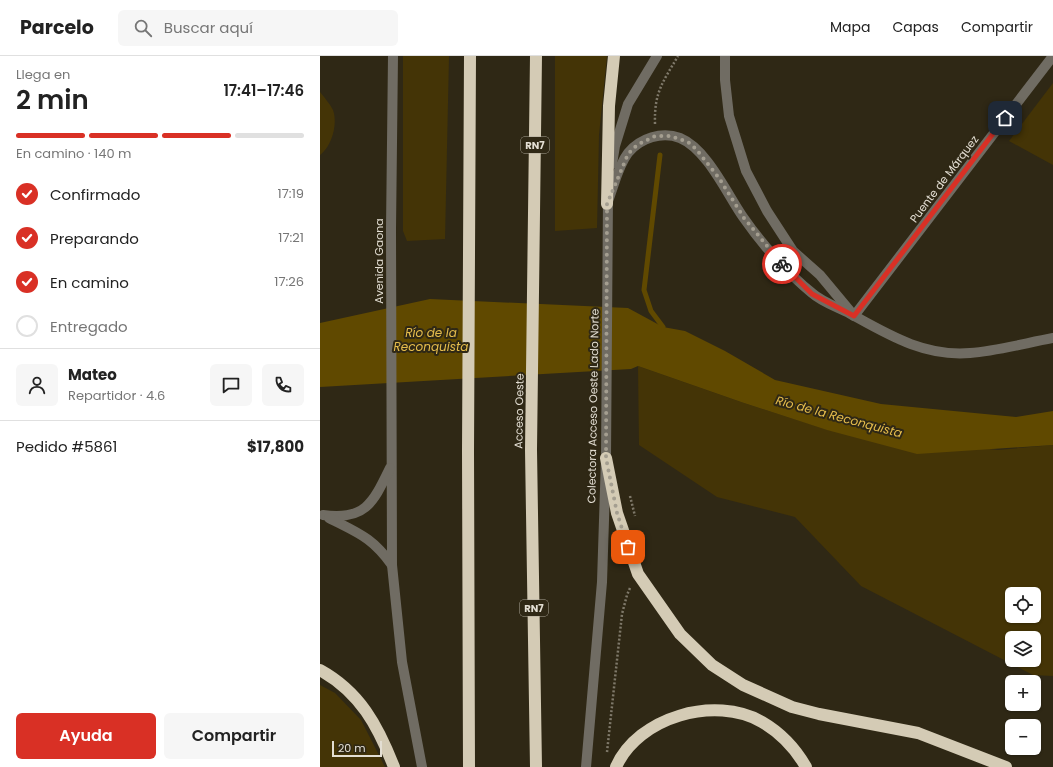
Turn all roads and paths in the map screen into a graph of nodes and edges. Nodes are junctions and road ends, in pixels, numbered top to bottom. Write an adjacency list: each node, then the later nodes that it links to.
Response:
1 (393, 56): 12 (street, Avenida Gaona)
2 (470, 56): 22 (highway)
3 (536, 56): 23 (highway, Acceso Oeste / RN7)
4 (614, 56): 8 (highway)
5 (657, 56): 8 (street, Colectora Acceso Oeste Lado Norte)
6 (725, 56): 9 (street)
7 (1053, 56): 9 (street, Puente de Márquez)
8 (607, 204): 9 (street); 11 (street, Colectora Acceso Oeste Lado Norte)
9 (854, 316): 10 (street)
10 (1053, 338)
11 (606, 458): 17 (highway); 24 (street, Colectora Acceso Oeste Lado Norte)
12 (391, 466): 14 (street); 16 (street, Avenida Gaona)
13 (629, 493): 15 (path)
14 (321, 515): 16 (street)
15 (636, 522)
16 (392, 565): 21 (street, Avenida Gaona)
17 (638, 574): 19 (path); 26 (highway)
18 (320, 670): 20 (highway)
19 (617, 765): 25 (highway)
20 (394, 767)
21 (422, 767)
22 (469, 767)
23 (536, 767)
24 (586, 767)
25 (806, 767)
26 (1006, 767)

